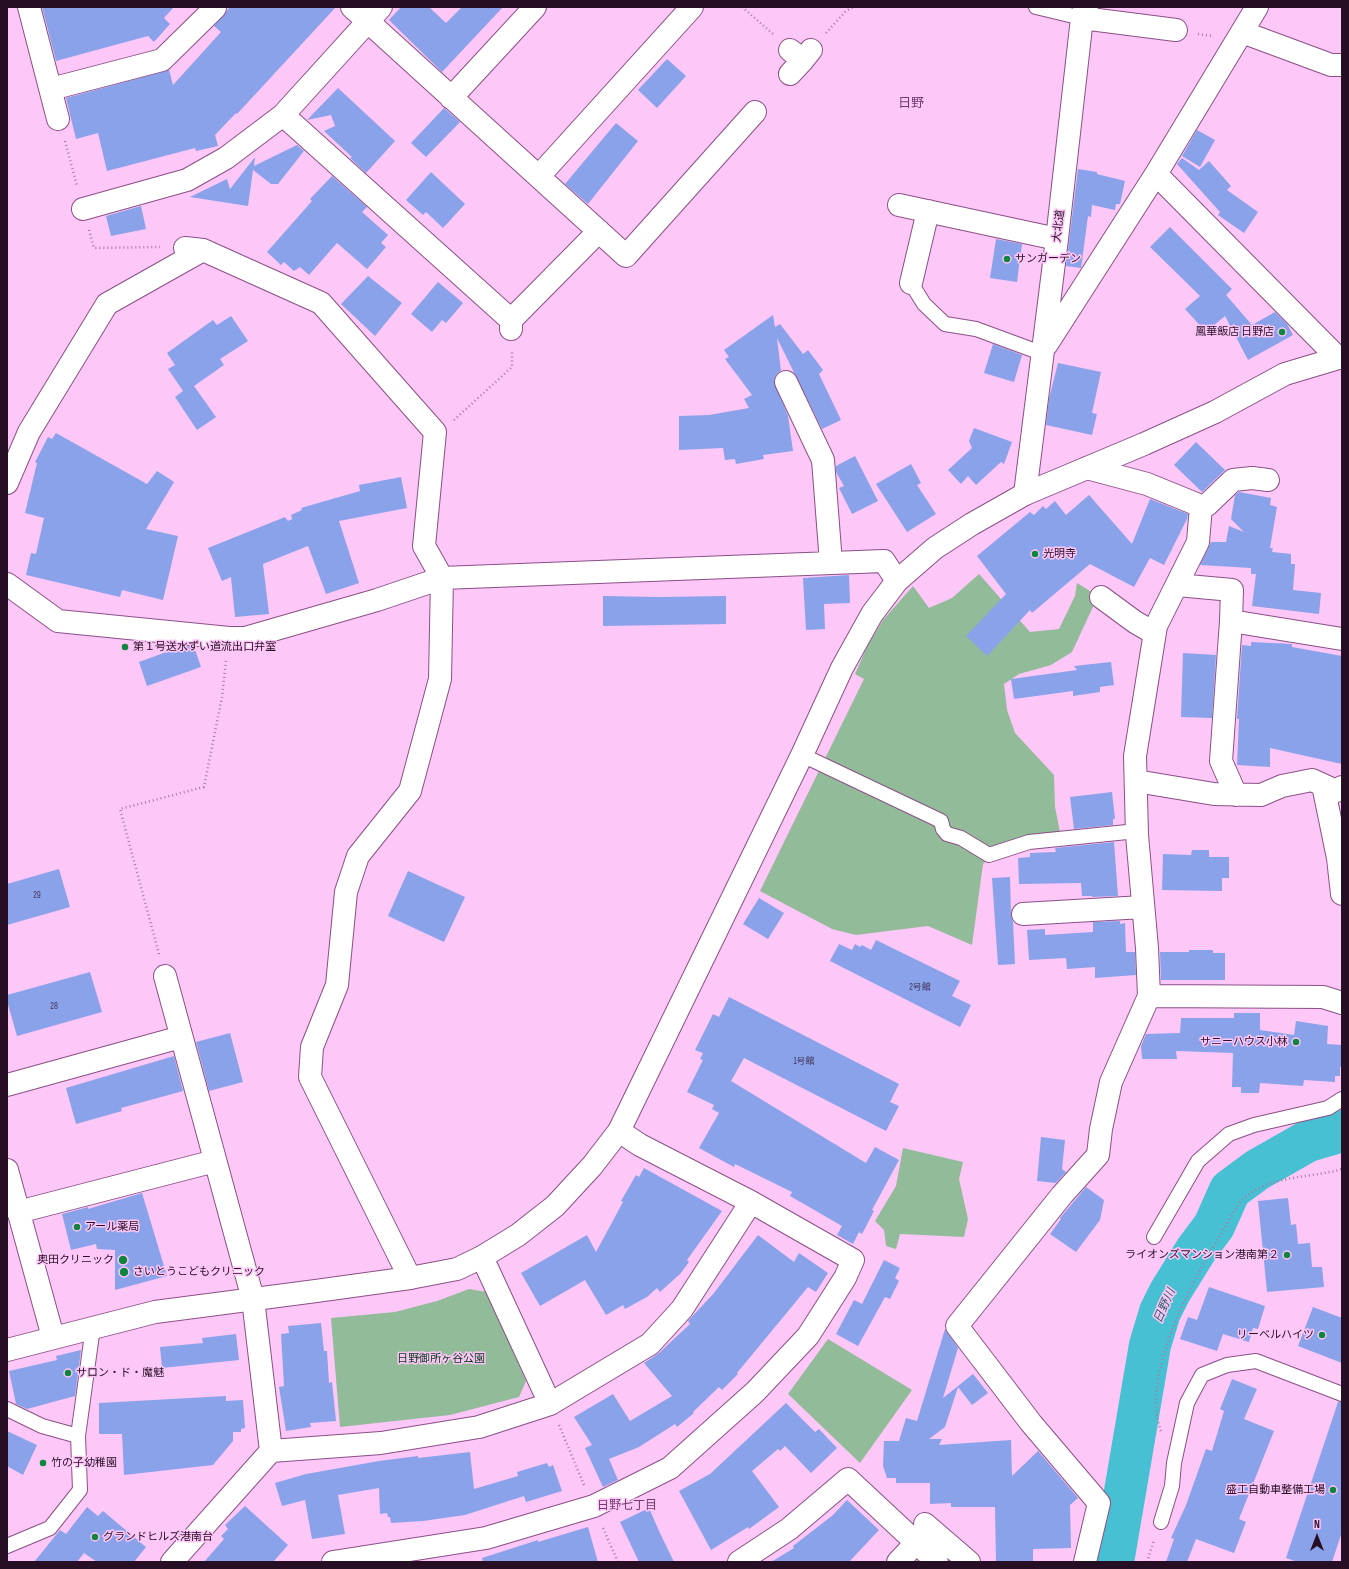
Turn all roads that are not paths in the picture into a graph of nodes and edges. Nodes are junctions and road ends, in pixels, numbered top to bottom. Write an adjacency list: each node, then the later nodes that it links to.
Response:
1 (29, 7): 13 (street)
2 (352, 7): 9 (street)
3 (535, 7): 14 (street)
4 (692, 7): 19 (street)
5 (1036, 7): 8 (lane)
6 (1257, 7): 11 (street)
7 (215, 8): 13 (street)
8 (1083, 11): 10 (street); 24 (street, 大北道)
9 (374, 14): 14 (street); 16 (street)
10 (1176, 30)
11 (1242, 32): 12 (street); 18 (street)
12 (1342, 65)
13 (51, 89): 17 (street)
14 (451, 98): 19 (street)
15 (755, 112): 23 (street)
16 (283, 115): 20 (street); 23 (street)
17 (58, 119)
18 (1156, 174): 26 (street); 27 (street)
19 (539, 176): 23 (street)
20 (81, 200)
21 (900, 205): 22 (street)
22 (928, 211): 24 (street); 25 (street)
23 (599, 231)
24 (1057, 239): 26 (street, 大北道)
25 (911, 283): 26 (lane)
26 (1044, 351): 32 (street, 大北道)
27 (1340, 357): 29 (street)
28 (786, 382): 34 (street)
29 (1087, 468): 32 (street); 33 (street)
30 (1268, 480): 33 (street)
31 (7, 483): 35 (street)
32 (1025, 494): 36 (street)
33 (1201, 506): 38 (street)
34 (831, 563): 35 (street); 36 (street)
35 (442, 578): 37 (street); 64 (street)
36 (897, 582): 43 (street)
37 (7, 584)
38 (1177, 585): 40 (street); 41 (street)
39 (1101, 598): 41 (street)
40 (1231, 621): 42 (street); 46 (street)
41 (1154, 633): 44 (street)
42 (1342, 639)
43 (802, 755): 47 (lane); 57 (street)
44 (1136, 781): 46 (street); 47 (street)
45 (1332, 786): 46 (street); 48 (street)
46 (1236, 794)
47 (1137, 831): 49 (street)
48 (1342, 894)
49 (1143, 906): 50 (street); 52 (street)
50 (1023, 914)
51 (165, 976): 54 (street)
52 (1149, 996): 53 (street); 84 (street)
53 (1342, 1003)
54 (181, 1037): 55 (street); 58 (street)
55 (7, 1085)
56 (1342, 1098): 62 (lane)
57 (619, 1130): 60 (street); 63 (street)
58 (215, 1161): 61 (street); 65 (street)
59 (7, 1170): 61 (street)
60 (751, 1202): 70 (street); 79 (street)
61 (18, 1212): 67 (street)
62 (1154, 1237)
63 (482, 1257): 64 (street); 70 (street)
64 (410, 1278): 65 (street)
65 (253, 1299): 66 (street); 73 (street)
66 (93, 1327): 67 (street); 72 (lane)
67 (53, 1337): 68 (street)
68 (7, 1350)
69 (1342, 1394): 74 (lane)
70 (550, 1404): 73 (street)
71 (7, 1409): 72 (lane)
72 (78, 1436): 77 (lane)
73 (271, 1451): 78 (street)
74 (1161, 1522)
75 (925, 1524): 83 (street)
76 (916, 1543): 80 (street); 81 (street); 82 (street)
77 (7, 1546)
78 (172, 1562)
79 (333, 1562)
80 (739, 1562)
81 (898, 1562)
82 (938, 1562)
83 (969, 1562)
84 (1086, 1562)

